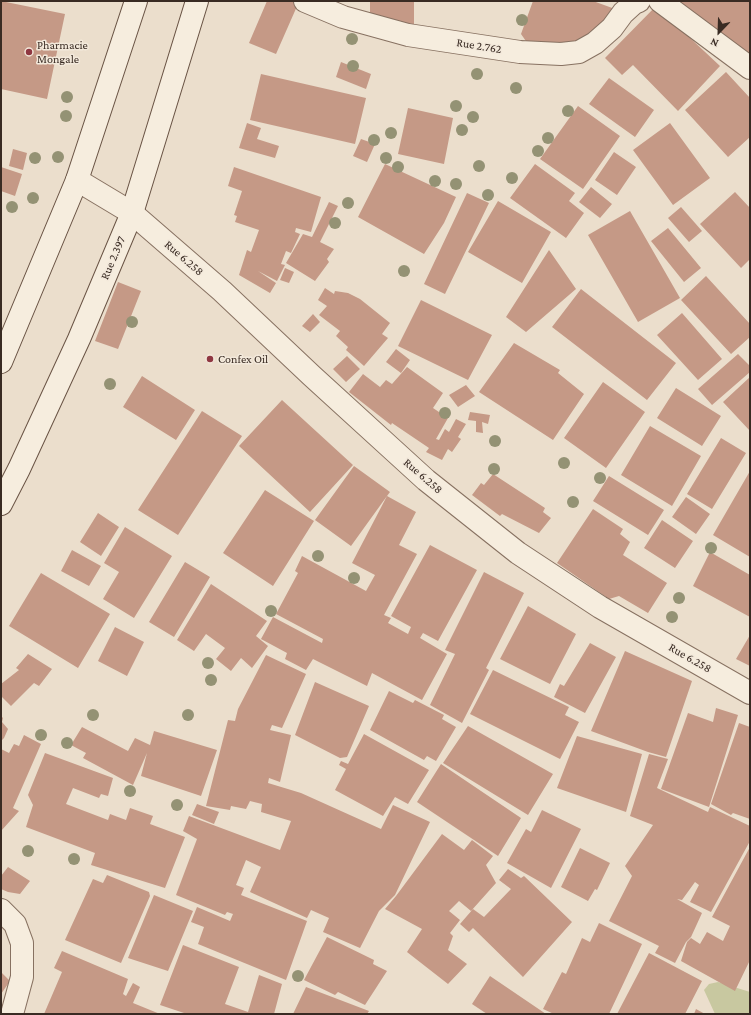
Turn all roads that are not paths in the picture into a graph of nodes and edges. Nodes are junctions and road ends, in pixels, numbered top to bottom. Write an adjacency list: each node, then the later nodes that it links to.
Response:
1 (136, 1): 7 (street)
2 (197, 1): 8 (street, Rue 2.397)
3 (305, 1): 4 (street, Rue 2.762)
4 (639, 1)
5 (660, 1): 6 (street)
6 (750, 68)
7 (77, 180): 8 (street, Rue 6.258); 9 (street)
8 (132, 212): 10 (street, Rue 2.397); 11 (street, Rue 6.258)
9 (1, 362)
10 (1, 504)
11 (750, 693)
12 (1, 910): 13 (street)
13 (12, 1014)

